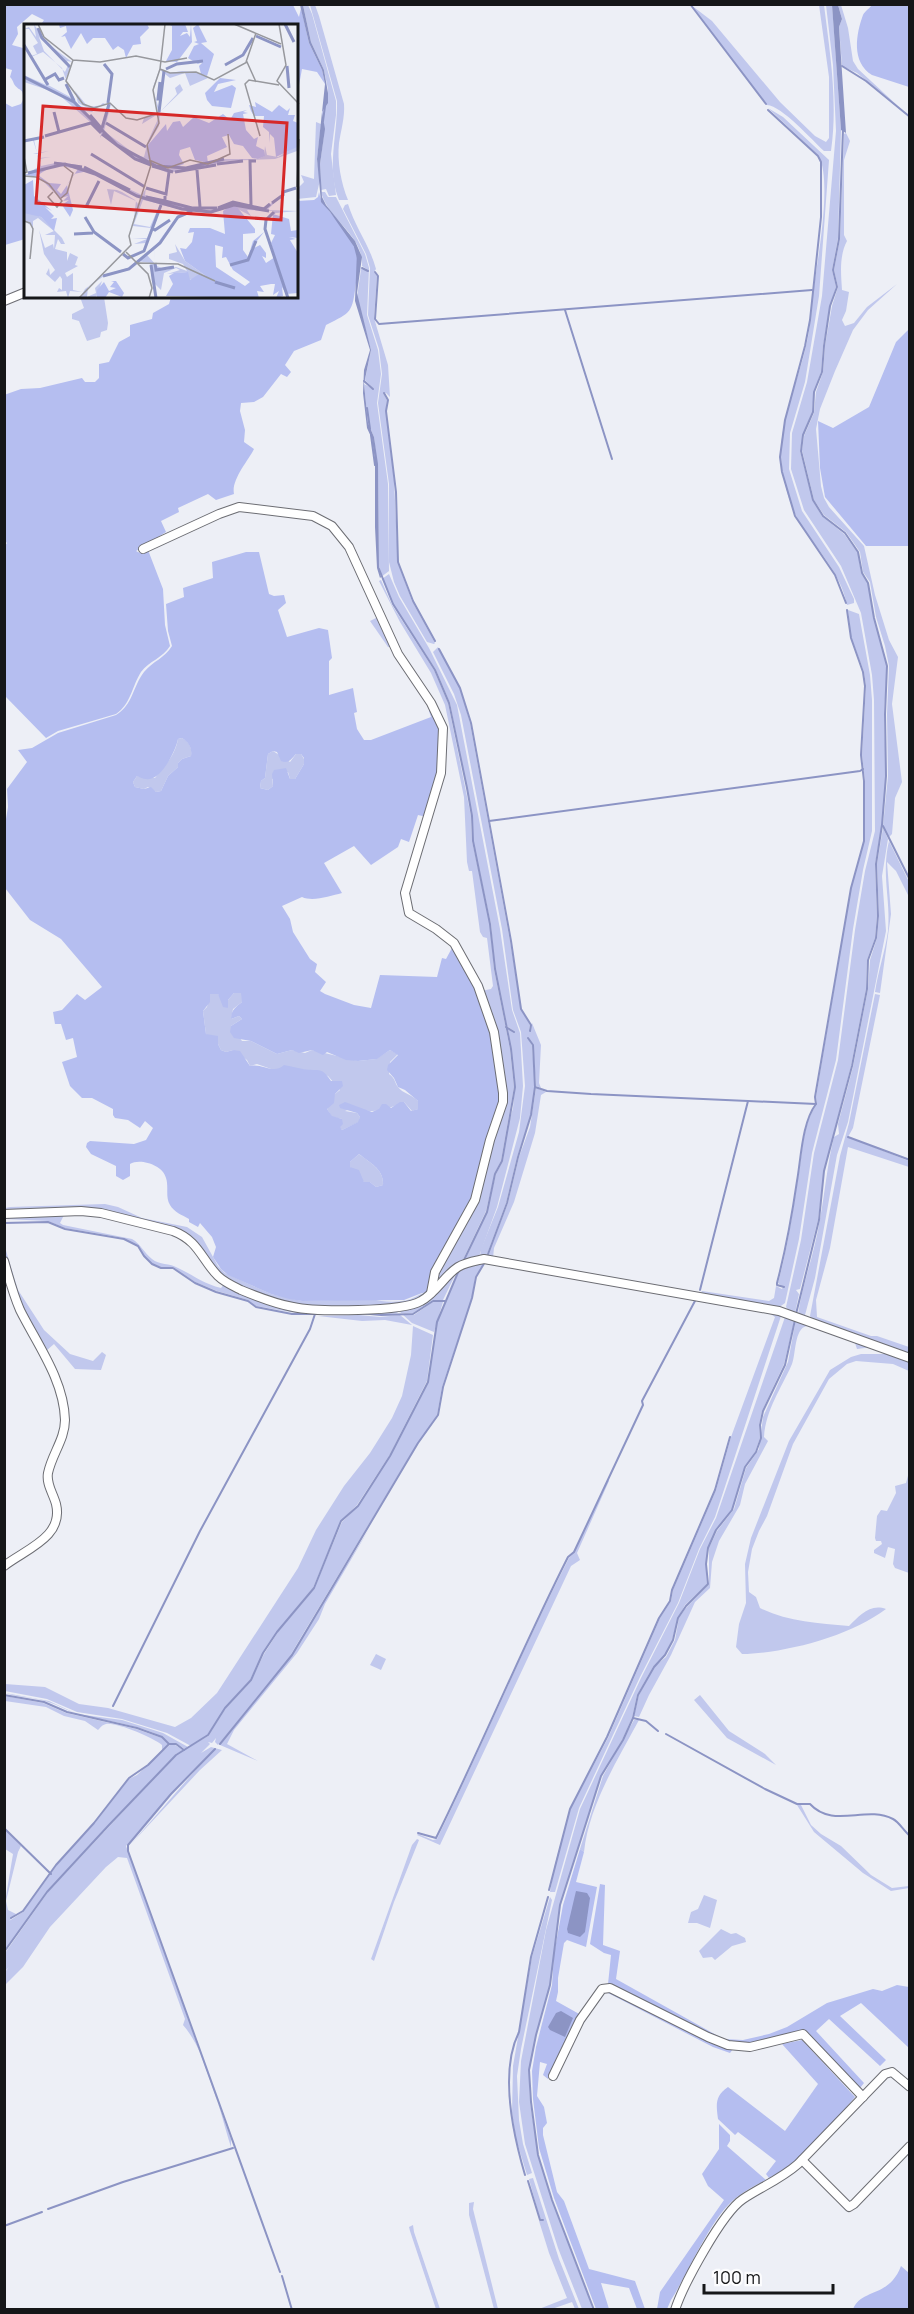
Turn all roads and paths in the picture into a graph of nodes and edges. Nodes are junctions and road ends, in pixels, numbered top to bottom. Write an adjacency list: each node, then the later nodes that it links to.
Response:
1 (24, 293): 2 (street)
2 (4, 301)
3 (143, 549): 6 (street)
4 (4, 1214): 6 (street)
5 (4, 1261): 8 (street)
6 (431, 1293): 7 (street)
7 (909, 1358)
8 (4, 1566)
9 (553, 2076): 11 (street)
10 (909, 2087): 11 (street)
11 (863, 2097): 13 (street)
12 (909, 2146): 13 (street)
13 (802, 2160): 14 (street)
14 (675, 2310)

